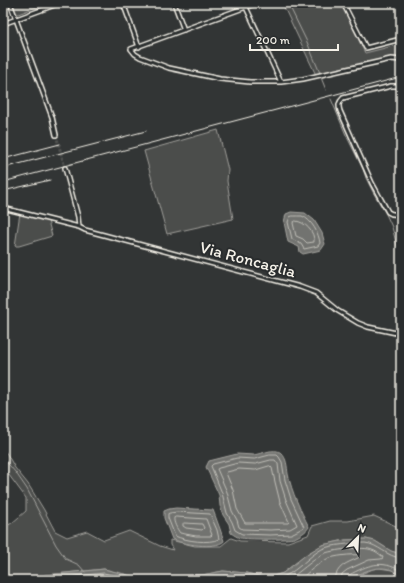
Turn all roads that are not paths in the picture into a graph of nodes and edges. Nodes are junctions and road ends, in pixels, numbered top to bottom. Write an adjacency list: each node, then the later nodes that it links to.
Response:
1 (10, 3): 9 (street)
2 (60, 3): 9 (street)
3 (123, 3): 13 (street)
4 (174, 3): 11 (street)
5 (244, 3): 8 (street)
6 (257, 3): 8 (street)
7 (343, 3): 12 (street)
8 (246, 7): 11 (street); 15 (street)
9 (16, 19): 10 (street); 17 (street)
10 (3, 24)
11 (184, 30): 13 (street)
12 (401, 39)
13 (139, 47): 15 (street)
14 (401, 60): 15 (street)
15 (281, 82)
16 (401, 86): 20 (street)
17 (56, 135)
18 (65, 168): 21 (street)
19 (3, 208): 21 (street, Via Roncaglia)
20 (401, 213)
21 (79, 227): 22 (street, Via Roncaglia)
22 (401, 334)

